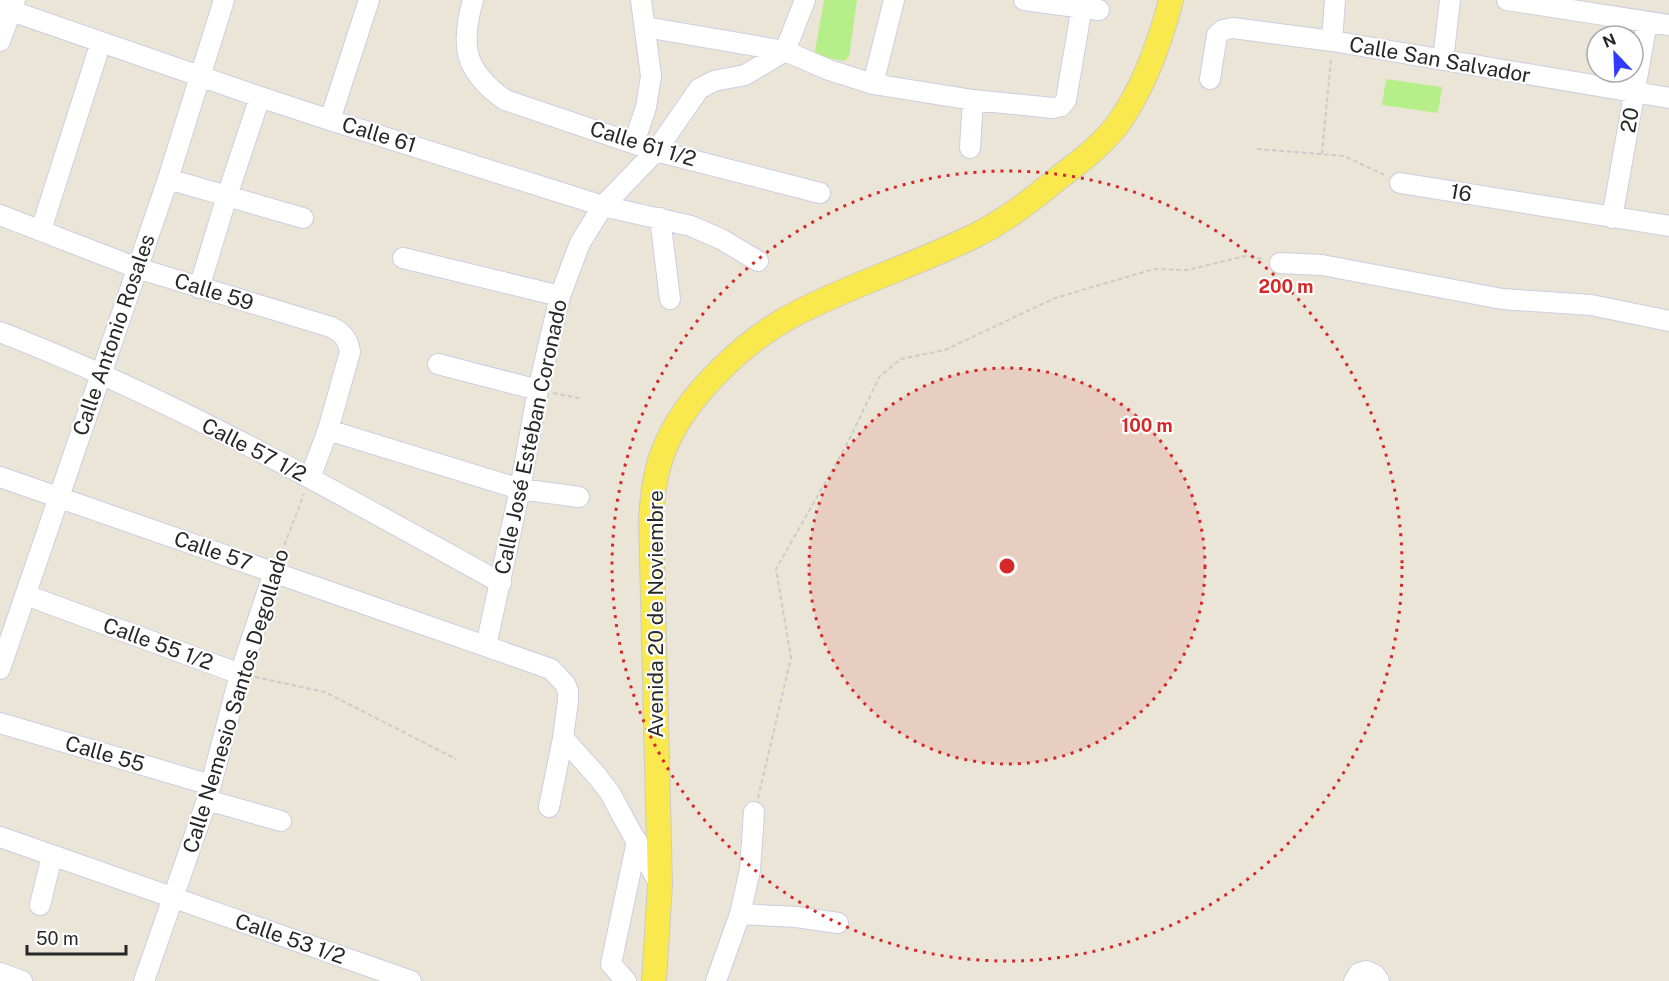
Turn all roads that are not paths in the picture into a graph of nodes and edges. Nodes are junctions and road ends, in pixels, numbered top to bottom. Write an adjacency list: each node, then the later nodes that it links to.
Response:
1 (224, 0): 22 (street, Calle Antonio Rosales)
2 (369, 0): 29 (street)
3 (472, 0): 30 (street, Calle 61 1/2)
4 (641, 0): 16 (street)
5 (805, 0): 20 (street)
6 (894, 0): 24 (street)
7 (1023, 0): 13 (street)
8 (1172, 0): 77 (main road, Avenida 20 de Noviembre)
9 (1335, 0): 18 (street)
10 (1450, 0): 21 (street)
11 (1507, 0): 14 (street)
12 (9, 6): 17 (street); 19 (street, Calle 61)
13 (1088, 6): 28 (street)
14 (1647, 22): 15 (street); 25 (street, 20)
15 (1669, 25)
16 (645, 27): 20 (street); 30 (street)
17 (0, 41)
18 (1332, 41): 21 (street, Calle San Salvador); 23 (street, Calle San Salvador)
19 (100, 42): 22 (street, Calle 61); 43 (street)
20 (785, 51): 24 (street); 32 (street, Calle José Esteban Coronado)
21 (1443, 60): 25 (street, Calle San Salvador)
22 (199, 76): 26 (street, Calle 61); 33 (street, Calle Antonio Rosales)
23 (1210, 79)
24 (873, 84): 28 (street)
25 (1635, 93): 27 (street, Calle San Salvador); 41 (street, 20)
26 (260, 97): 29 (street, Calle 61); 36 (street)
27 (1669, 98)
28 (973, 100): 31 (street)
29 (330, 120): 37 (street, Calle 61)
30 (633, 143): 32 (street, Calle 61 1/2)
31 (970, 148)
32 (656, 151): 35 (street, Calle 61 1/2); 37 (street, Calle José Esteban Coronado)
33 (168, 179): 36 (street); 47 (street, Calle Antonio Rosales)
34 (1400, 183): 41 (street, 16)
35 (820, 193)
36 (226, 196): 39 (street); 48 (street)
37 (603, 206): 40 (street, Calle 61); 49 (street, Calle José Esteban Coronado)
38 (0, 215): 43 (street, Calle 59)
39 (303, 218)
40 (660, 218): 45 (street, Calle 61); 50 (street)
41 (1612, 218): 42 (street, 16)
42 (1669, 226)
43 (41, 230): 47 (street, Calle 59)
44 (403, 258): 49 (street)
45 (758, 261)
46 (1280, 263): 51 (street)
47 (138, 268): 48 (street, Calle 59); 54 (street, Calle Antonio Rosales)
48 (199, 288): 56 (street, Calle 59)
49 (560, 296): 55 (street, Calle José Esteban Coronado)
50 (670, 299)
51 (1669, 321)
52 (0, 332): 54 (street, Calle 57 1/2)
53 (438, 364): 55 (street)
54 (101, 372): 58 (street, Calle 57 1/2); 60 (street, Calle Antonio Rosales)
55 (538, 390): 59 (street, Calle José Esteban Coronado)
56 (327, 430): 58 (street); 59 (street)
57 (0, 477): 60 (street, Calle 57)
58 (310, 478): 63 (street, Calle 57 1/2)
59 (520, 489): 61 (street); 63 (street, Calle José Esteban Coronado)
60 (57, 497): 62 (street, Calle 57); 64 (street, Calle Antonio Rosales)
61 (579, 497)
62 (274, 572): 65 (street, Calle 57); 67 (street, Calle Nemesio Santos Degollado)
63 (501, 583): 65 (street, Calle José Esteban Coronado)
64 (26, 595): 66 (street, Calle Antonio Rosales); 67 (street, Calle 55 1/2)
65 (486, 646): 69 (street, Calle 57)
66 (0, 669)
67 (240, 674): 70 (street, Calle Nemesio Santos Degollado)
68 (0, 723): 70 (street, Calle 55)
69 (563, 738): 71 (street); 75 (street)
70 (209, 792): 73 (street, Calle 55); 78 (street, Calle Nemesio Santos Degollado)
71 (549, 807)
72 (754, 812): 80 (street)
73 (281, 821)
74 (0, 837): 76 (street, Calle 53 1/2)
75 (637, 841): 77 (street); 86 (street)
76 (52, 856): 78 (street, Calle 53 1/2); 79 (street)
77 (660, 885): 87 (main road, Avenida 20 de Noviembre)
78 (173, 899): 83 (street, Calle 53 1/2); 85 (street, Calle Nemesio Santos Degollado)
79 (40, 905)
80 (740, 914): 81 (street); 88 (street)
81 (838, 923)
82 (0, 973): 84 (street)
83 (401, 979)
84 (22, 981)
85 (144, 981)
86 (626, 981)
87 (654, 981)
88 (716, 981)
89 (1354, 981): 90 (street)
90 (1379, 981)

